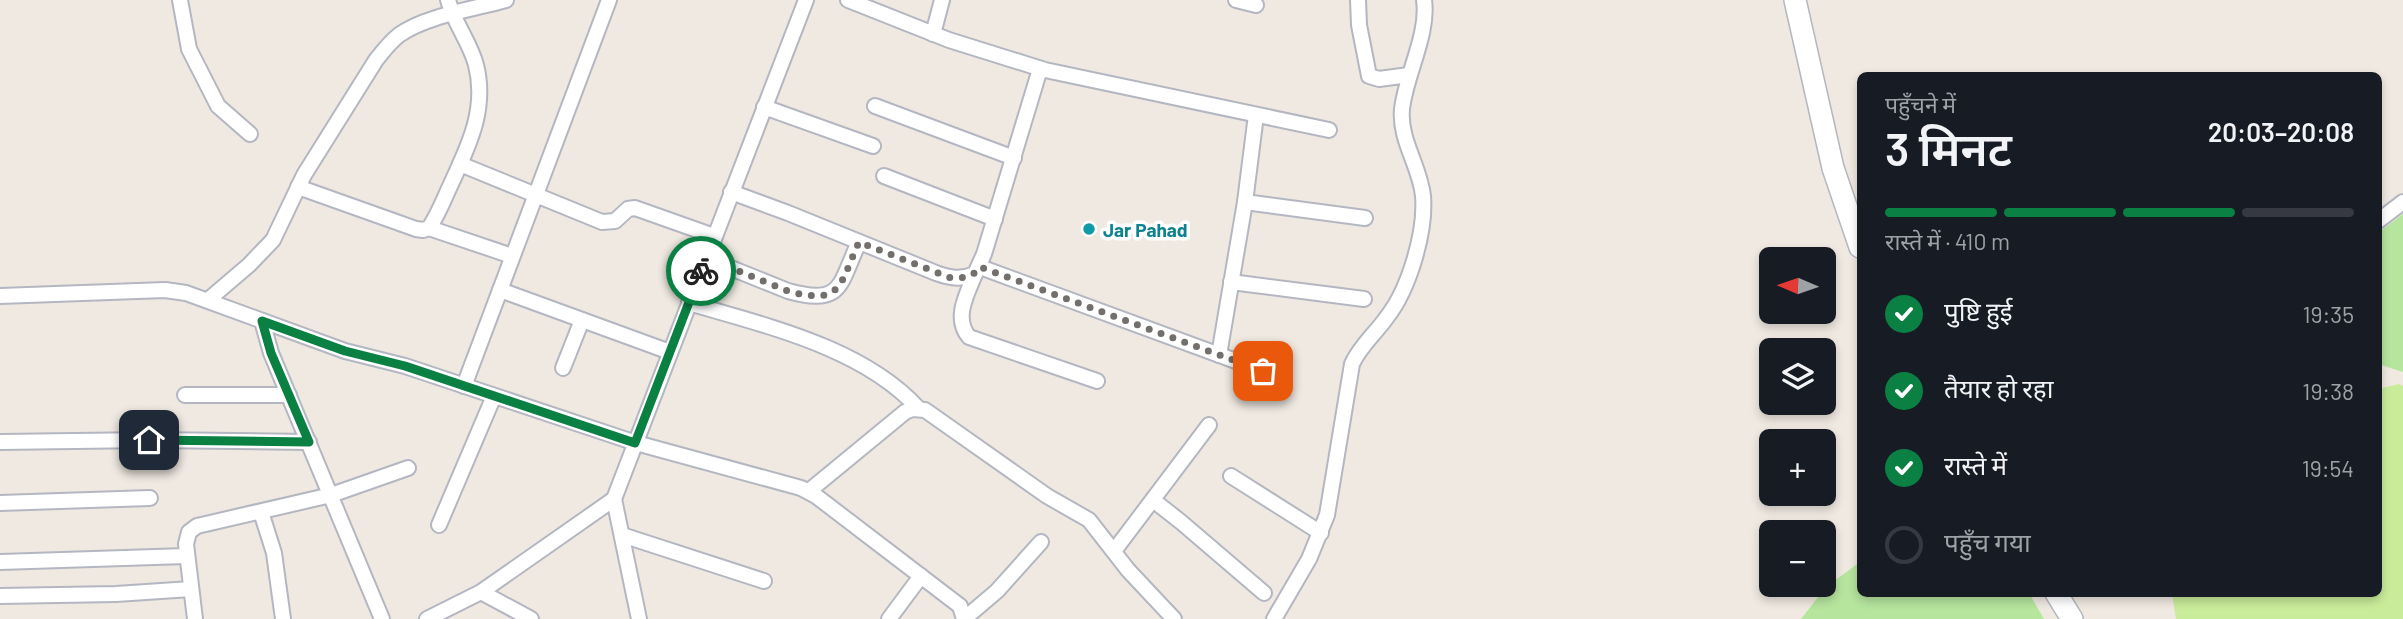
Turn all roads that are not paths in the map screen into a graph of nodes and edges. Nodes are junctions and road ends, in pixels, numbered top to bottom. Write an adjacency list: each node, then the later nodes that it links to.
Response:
1 (180, 0): 20 (street)
2 (506, 0): 12 (street)
3 (609, 0): 27 (street)
4 (806, 0): 17 (street)
5 (848, 0): 13 (street)
6 (942, 0): 13 (street)
7 (1236, 0): 11 (street)
8 (1358, 0): 15 (street)
9 (1424, 0): 15 (street)
10 (1795, 0): 35 (street)
11 (1256, 5)
12 (450, 7): 23 (street); 25 (street)
13 (933, 34): 14 (street)
14 (1040, 69): 18 (street); 22 (street)
15 (1409, 75): 72 (street)
16 (875, 106): 22 (street)
17 (764, 107): 21 (street); 26 (street)
18 (1256, 115): 19 (street); 28 (street)
19 (1329, 130)
20 (250, 134)
21 (873, 146)
22 (1014, 158): 32 (street)
23 (460, 164): 27 (street); 33 (street)
24 (884, 176): 32 (street)
25 (298, 187): 33 (street); 44 (street)
26 (731, 192): 34 (street); 36 (street)
27 (536, 195): 34 (street); 37 (street)
28 (1245, 202): 30 (street); 40 (street)
29 (2403, 202): 31 (street)
30 (1365, 218)
31 (2382, 218)
32 (995, 219): 39 (street)
33 (429, 228): 37 (street)
34 (714, 236): 38 (street)
35 (1857, 238)
36 (859, 242): 38 (street); 39 (street)
37 (512, 256): 41 (street)
38 (706, 258): 45 (street)
39 (977, 270): 49 (street); 52 (street)
40 (1231, 282): 43 (street); 49 (street)
41 (500, 290): 46 (street); 53 (street)
42 (0, 296): 44 (street)
43 (1364, 299)
44 (208, 300): 47 (street)
45 (689, 303): 48 (street); 57 (street)
46 (582, 320): 48 (street); 50 (street)
47 (262, 321): 53 (street); 55 (street)
48 (670, 352): 61 (street)
49 (1219, 355): 51 (street)
50 (563, 368)
51 (1263, 371)
52 (1097, 381)
53 (464, 386): 56 (street)
54 (185, 395): 55 (street)
55 (289, 395): 60 (street)
56 (494, 396): 61 (street); 71 (street)
57 (918, 408): 64 (street); 75 (street)
58 (1209, 425): 68 (street)
59 (0, 442): 60 (street)
60 (309, 442): 65 (street)
61 (635, 443): 64 (street); 67 (street)
62 (408, 468): 65 (street)
63 (1231, 476): 72 (street)
64 (809, 491): 78 (street)
65 (331, 495): 70 (street); 87 (street)
66 (150, 498): 69 (street)
67 (614, 499): 73 (street); 81 (street)
68 (1153, 500): 75 (street); 82 (street)
69 (0, 503)
70 (261, 512): 76 (street); 86 (street)
71 (439, 525)
72 (1321, 533): 93 (street)
73 (622, 535): 79 (street); 90 (street)
74 (1041, 542): 78 (street)
75 (1114, 551): 92 (street)
76 (186, 556): 77 (street); 80 (street)
77 (0, 562)
78 (920, 576): 91 (street)
79 (764, 581)
80 (191, 589): 83 (street); 85 (street)
81 (481, 592): 88 (street); 89 (street)
82 (1264, 593)
83 (0, 596)
84 (2059, 597): 94 (street)
85 (195, 619)
86 (283, 619)
87 (382, 619)
88 (427, 619)
89 (531, 619)
90 (639, 619)
91 (889, 619)
92 (1174, 619)
93 (1274, 619)
94 (2073, 619)

